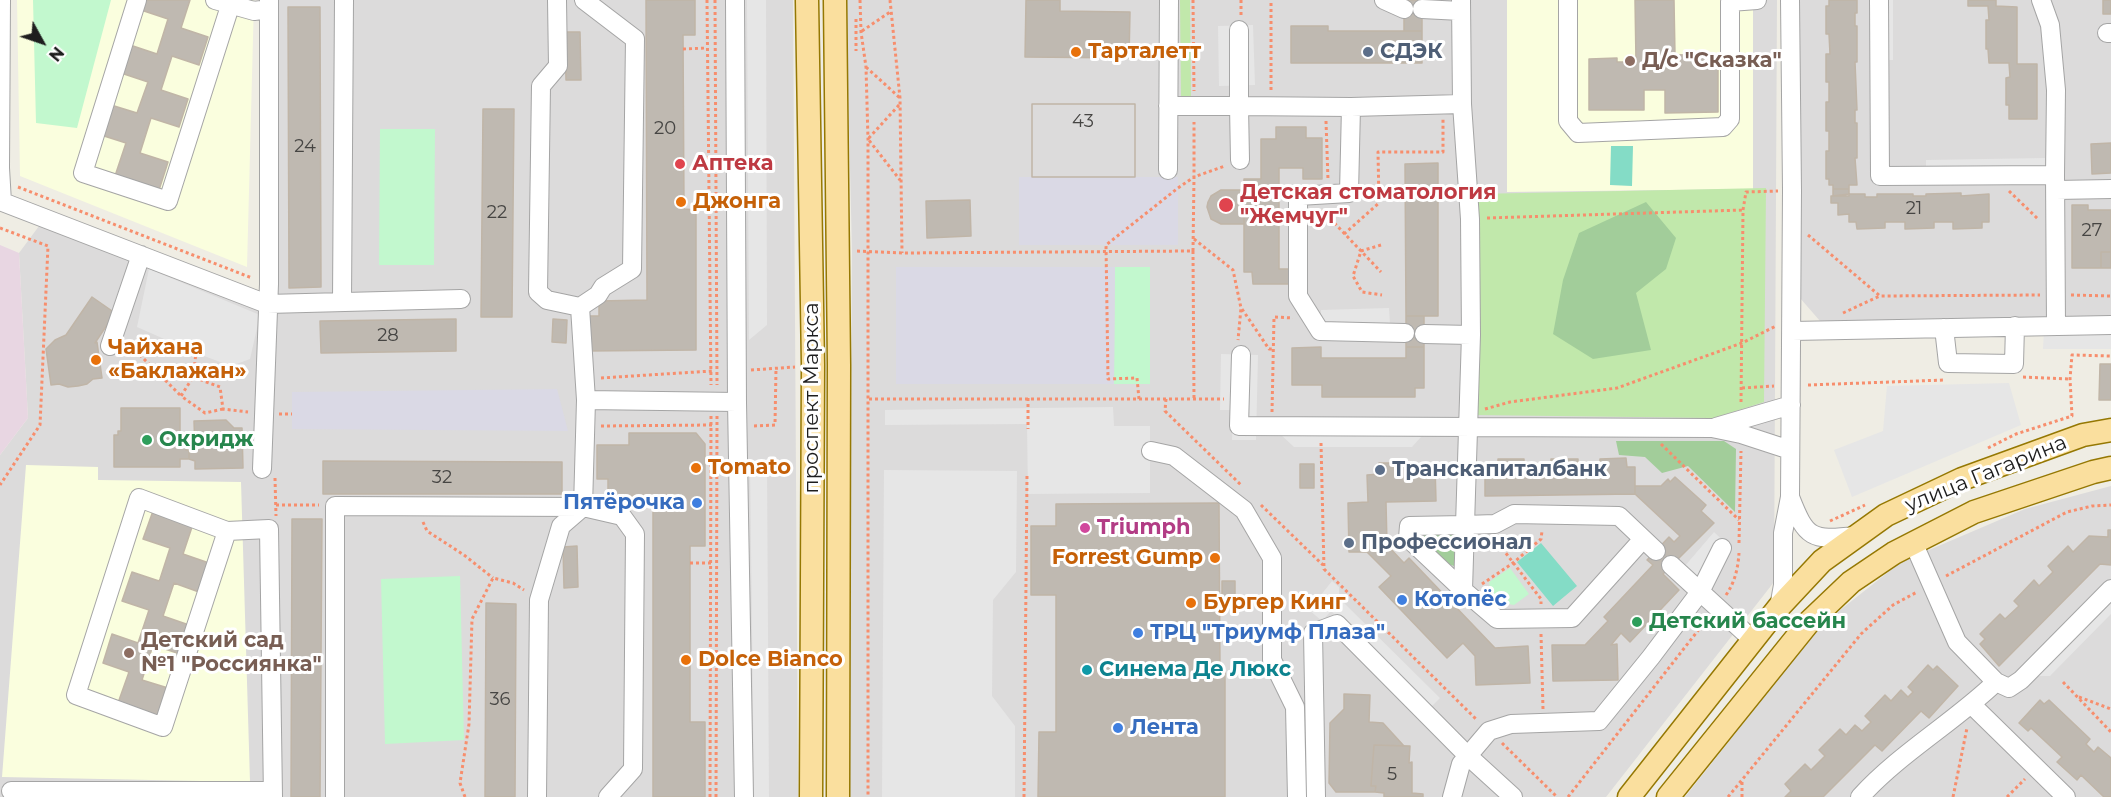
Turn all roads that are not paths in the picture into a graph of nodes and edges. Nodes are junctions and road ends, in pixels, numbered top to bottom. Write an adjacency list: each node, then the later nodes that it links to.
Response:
1 (1, 0): 28 (street)
2 (137, 0): 16 (street)
3 (344, 0): 34 (street)
4 (557, 0): 36 (street)
5 (584, 0): 36 (street)
6 (735, 0): 48 (street)
7 (807, 0): 80 (main road, проспект Маркса)
8 (835, 0): 81 (main road, проспект Маркса)
9 (1169, 0): 23 (street)
10 (1384, 0): 19 (street)
11 (1568, 0): 12 (street)
12 (1757, 0)
13 (1790, 0): 37 (street)
14 (1879, 0): 29 (street)
15 (2041, 0): 29 (street)
16 (223, 3): 17 (street)
17 (268, 4): 35 (street)
18 (1461, 5): 20 (street); 22 (street)
19 (1404, 9)
20 (1422, 9)
21 (1239, 30): 24 (street)
22 (1462, 105): 25 (street); 44 (street)
23 (1168, 106): 24 (street); 27 (street)
24 (1239, 106): 25 (street); 26 (street)
25 (1351, 107): 42 (street)
26 (1240, 160)
27 (1168, 170)
28 (1, 181): 31 (street)
29 (2055, 182): 30 (street); 38 (street)
30 (2111, 189)
31 (1, 201): 32 (street)
32 (141, 255): 35 (street); 45 (street)
33 (461, 299): 34 (street)
34 (342, 300): 35 (street)
35 (267, 304): 56 (street)
36 (580, 307): 47 (street)
37 (1792, 325): 41 (street); 49 (street)
38 (2056, 325): 39 (street); 40 (street)
39 (2015, 326): 41 (street); 41 (street)
40 (2111, 326)
41 (1944, 328)
42 (1406, 333)
43 (1424, 334): 44 (street)
44 (1471, 335): 50 (street)
45 (112, 338)
46 (1241, 355): 50 (street)
47 (586, 400): 48 (street); 59 (street)
48 (737, 402): 79 (street)
49 (1791, 405): 51 (street); 54 (street)
50 (1468, 421): 51 (street); 60 (street)
51 (1741, 427): 54 (street)
52 (2111, 430): 53 (main road, улица Гагарина)
53 (2083, 435): 57 (main road); 62 (main road, улица Гагарина)
54 (1790, 450): 58 (street)
55 (1151, 451): 82 (street)
56 (262, 469)
57 (2102, 470): 63 (main road, улица Гагарина)
58 (1790, 497): 62 (street); 69 (street)
59 (583, 507): 76 (street); 77 (street); 78 (street)
60 (1465, 525): 67 (street); 67 (street); 67 (street)
61 (227, 531): 61 (street); 75 (street)
62 (1855, 536): 69 (main road, улица Гагарина)
63 (1913, 542): 71 (street); 87 (main road, улица Гагарина)
64 (1722, 548): 68 (street)
65 (1671, 565): 68 (street)
66 (2111, 589): 71 (street)
67 (1466, 592)
68 (1700, 592): 70 (street); 73 (street)
69 (1779, 607): 70 (main road, улица Гагарина)
70 (1754, 641): 86 (main road, улица Гагарина)
71 (1996, 682): 72 (street)
72 (1972, 705): 88 (street); 89 (street)
73 (1467, 755): 83 (street); 84 (street); 85 (street)
74 (11, 791): 75 (street)
75 (273, 794)
76 (335, 797)
77 (537, 797)
78 (608, 797)
79 (744, 797)
80 (812, 797)
81 (838, 797)
82 (1297, 797)
83 (1316, 797)
84 (1452, 797)
85 (1513, 797)
86 (1629, 797)
87 (1668, 797)
88 (1860, 797)
89 (2066, 797)

